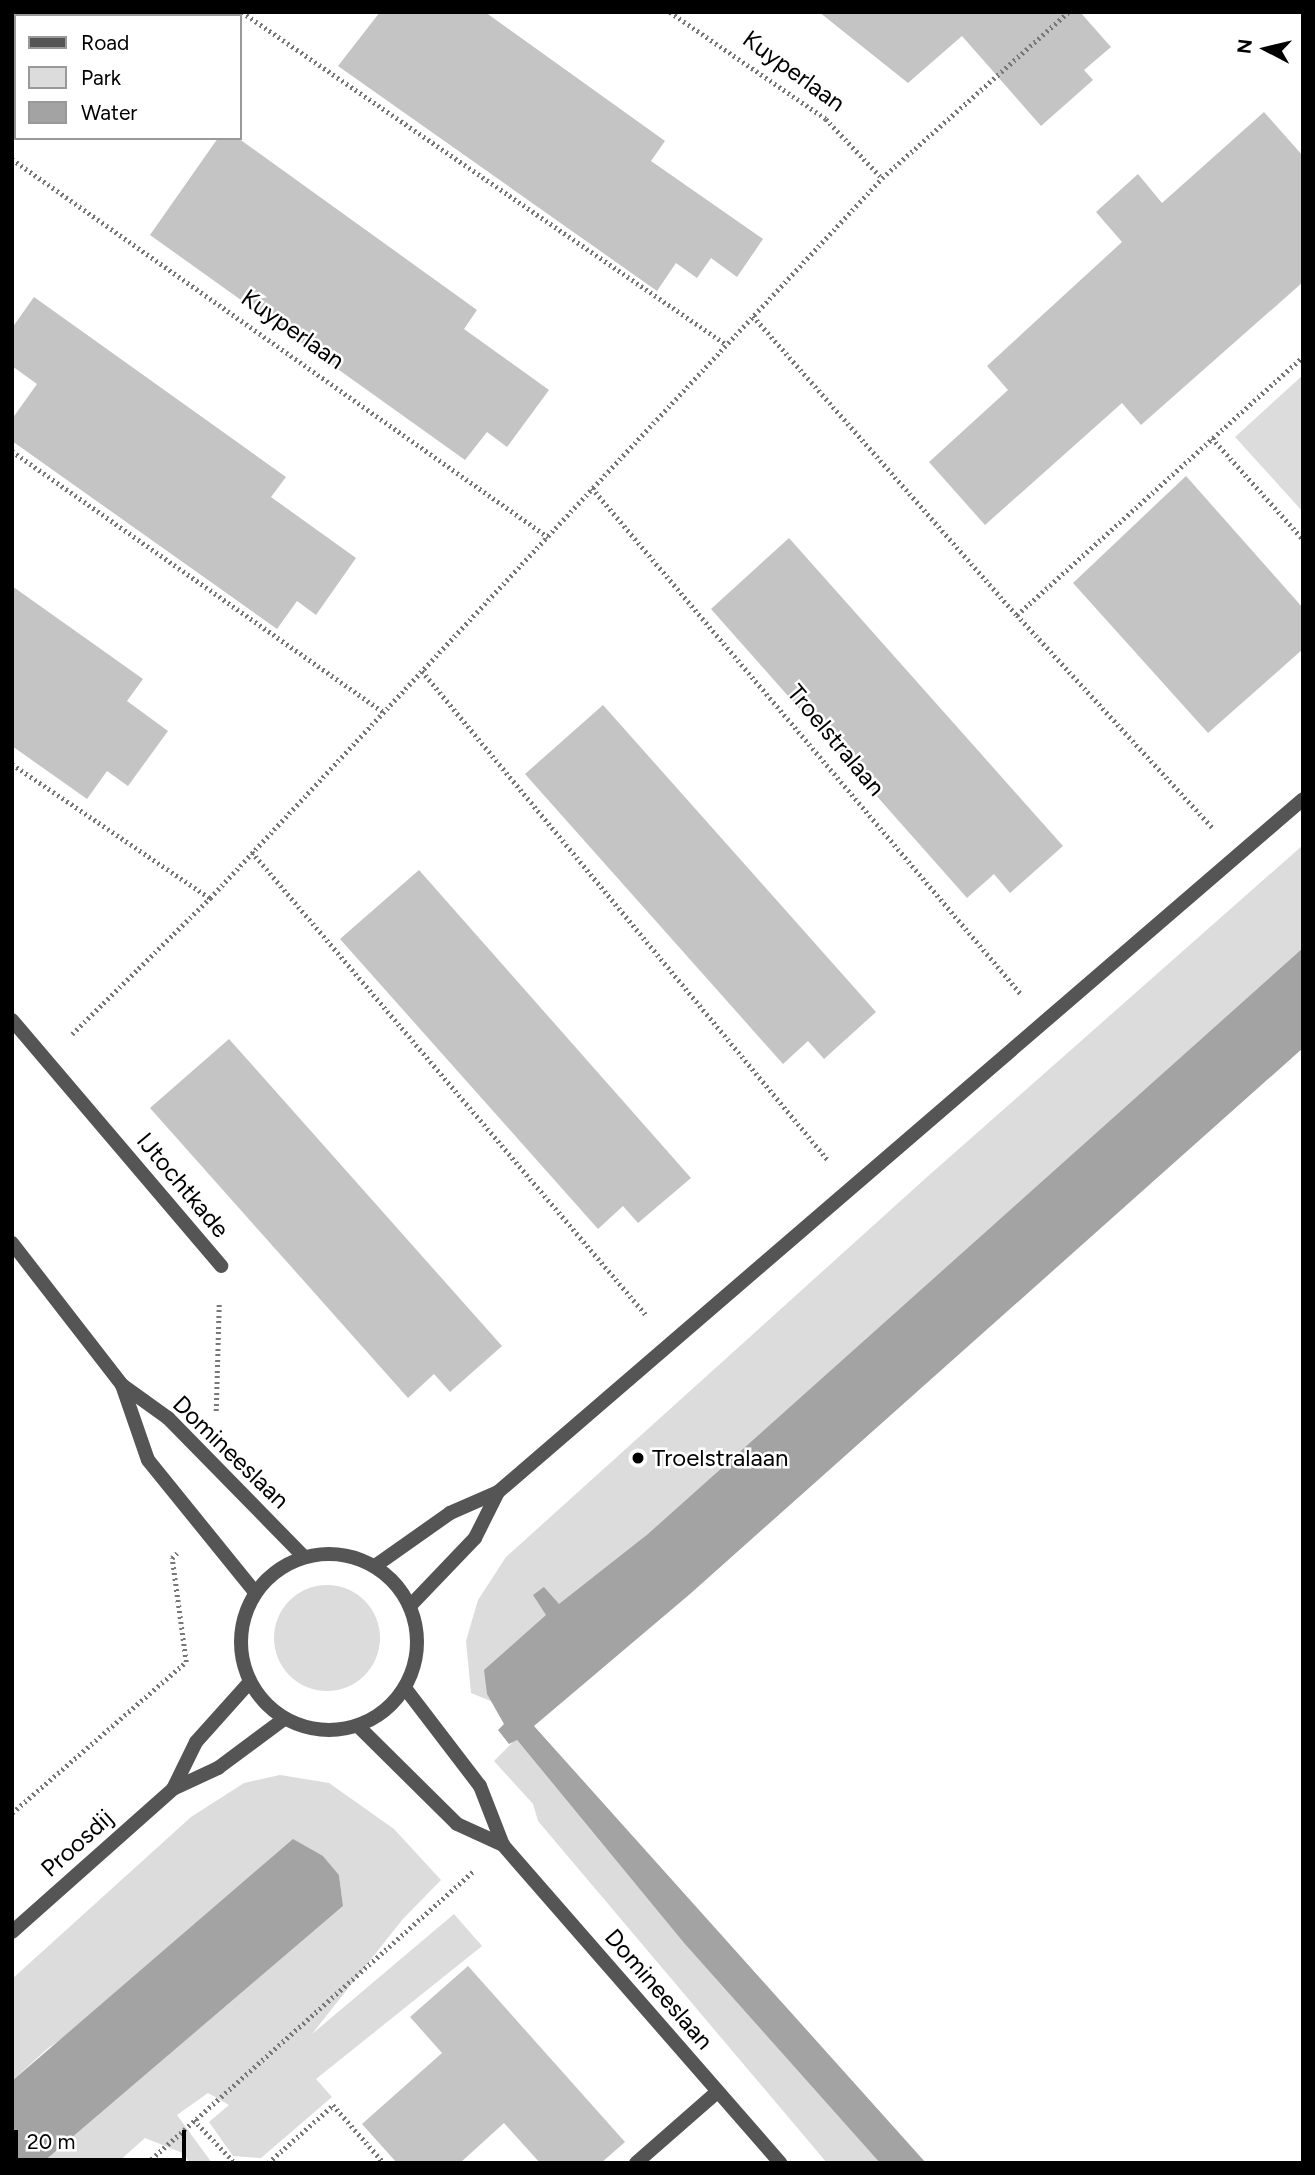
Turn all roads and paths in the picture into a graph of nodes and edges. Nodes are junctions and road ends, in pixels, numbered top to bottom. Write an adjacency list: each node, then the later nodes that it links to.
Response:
1 (242, 12): 7 (path)
2 (670, 12): 5 (path, Kuyperlaan)
3 (1068, 12): 5 (path)
4 (12, 159): 12 (path, Kuyperlaan)
5 (882, 178): 6 (path)
6 (753, 316): 7 (path); 14 (path)
7 (727, 345): 11 (path)
8 (1303, 357): 9 (path)
9 (1212, 438): 13 (path); 14 (path)
10 (12, 451): 16 (path)
11 (592, 488): 12 (path); 23 (path, Troelstralaan)
12 (548, 537): 15 (path)
13 (1303, 539)
14 (1017, 615): 20 (path)
15 (422, 671): 16 (path); 25 (path)
16 (383, 712): 19 (path)
17 (12, 764): 21 (path)
18 (1303, 799): 20 (street)
19 (252, 852): 21 (path); 28 (path)
20 (1238, 855): 23 (street)
21 (210, 898): 24 (path)
22 (12, 1020): 24 (street, IJtochtkade)
23 (1044, 1021): 25 (street)
24 (47, 1059): 27 (street, IJtochtkade)
25 (850, 1188): 28 (street)
26 (12, 1243): 29 (street, Domineeslaan)
27 (221, 1265): 30 (path, IJtochtkade)
28 (669, 1343): 31 (street)
29 (122, 1385): 30 (street, Domineeslaan); 32 (street, Domineeslaan)
30 (199, 1448): 33 (street, Domineeslaan)
31 (498, 1492): 34 (street); 36 (street)
32 (201, 1525): 35 (street, Domineeslaan); 42 (path)
33 (304, 1557): 34 (street); 35 (street)
34 (375, 1566): 36 (street)
35 (256, 1592): 37 (street)
36 (410, 1606): 38 (street)
37 (249, 1682): 39 (street); 41 (street, Proosdij)
38 (405, 1688): 40 (street); 43 (street, Domineeslaan)
39 (284, 1719): 40 (street); 41 (street, Proosdij)
40 (358, 1726): 43 (street, Domineeslaan)
41 (173, 1789): 44 (street, Proosdij)
42 (12, 1813)
43 (503, 1845): 45 (street, Domineeslaan); 46 (path)
44 (12, 1932)
45 (717, 2092): 51 (street); 52 (street, Domineeslaan)
46 (194, 2120): 47 (path); 48 (path)
47 (147, 2163)
48 (235, 2163)
49 (268, 2163): 50 (path)
50 (384, 2163)
51 (636, 2163)
52 (780, 2163)

